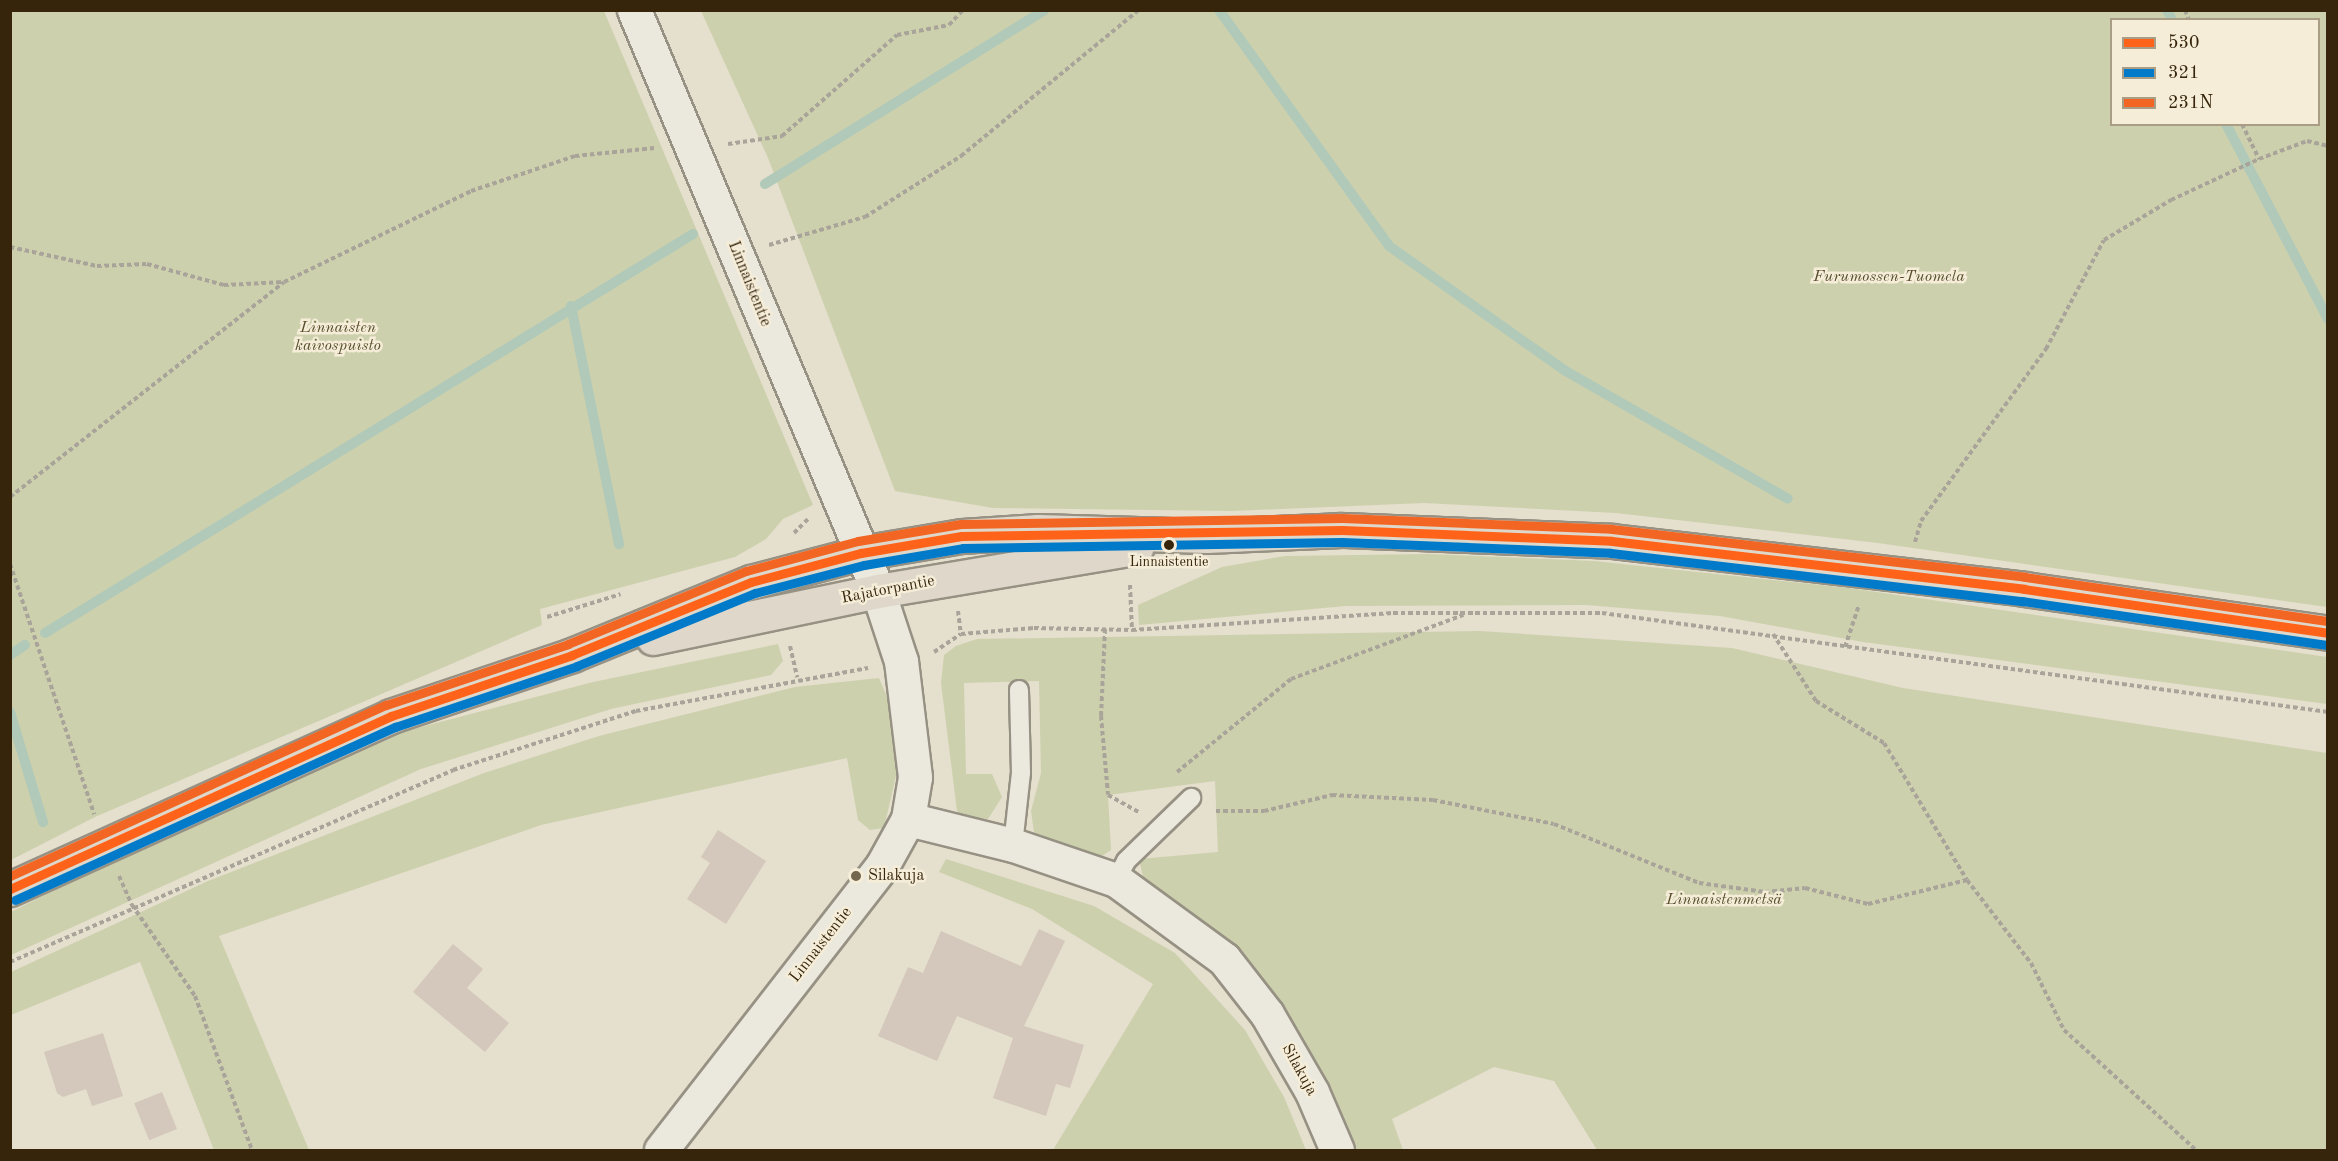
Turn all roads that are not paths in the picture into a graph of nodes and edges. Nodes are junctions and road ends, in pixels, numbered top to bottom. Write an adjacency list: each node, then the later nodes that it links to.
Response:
1 (634, 10): 3 (street, Linnaistentie)
2 (1206, 536): 3 (main road, Rajatorpantie); 4 (main road, Rajatorpantie); 5 (main road, Rajatorpantie)
3 (861, 553): 4 (street, Linnaistentie); 6 (main road, Rajatorpantie)
4 (878, 591): 6 (main road, Rajatorpantie); 9 (street, Linnaistentie)
5 (2328, 633)
6 (572, 655): 12 (main road, Rajatorpantie)
7 (1019, 690): 10 (lane)
8 (1191, 798): 11 (lane)
9 (908, 819): 10 (street, Silakuja); 13 (street, Linnaistentie)
10 (1013, 845): 11 (street, Silakuja)
11 (1116, 880): 14 (street, Silakuja)
12 (10, 889)
13 (661, 1150)
14 (1337, 1150)

